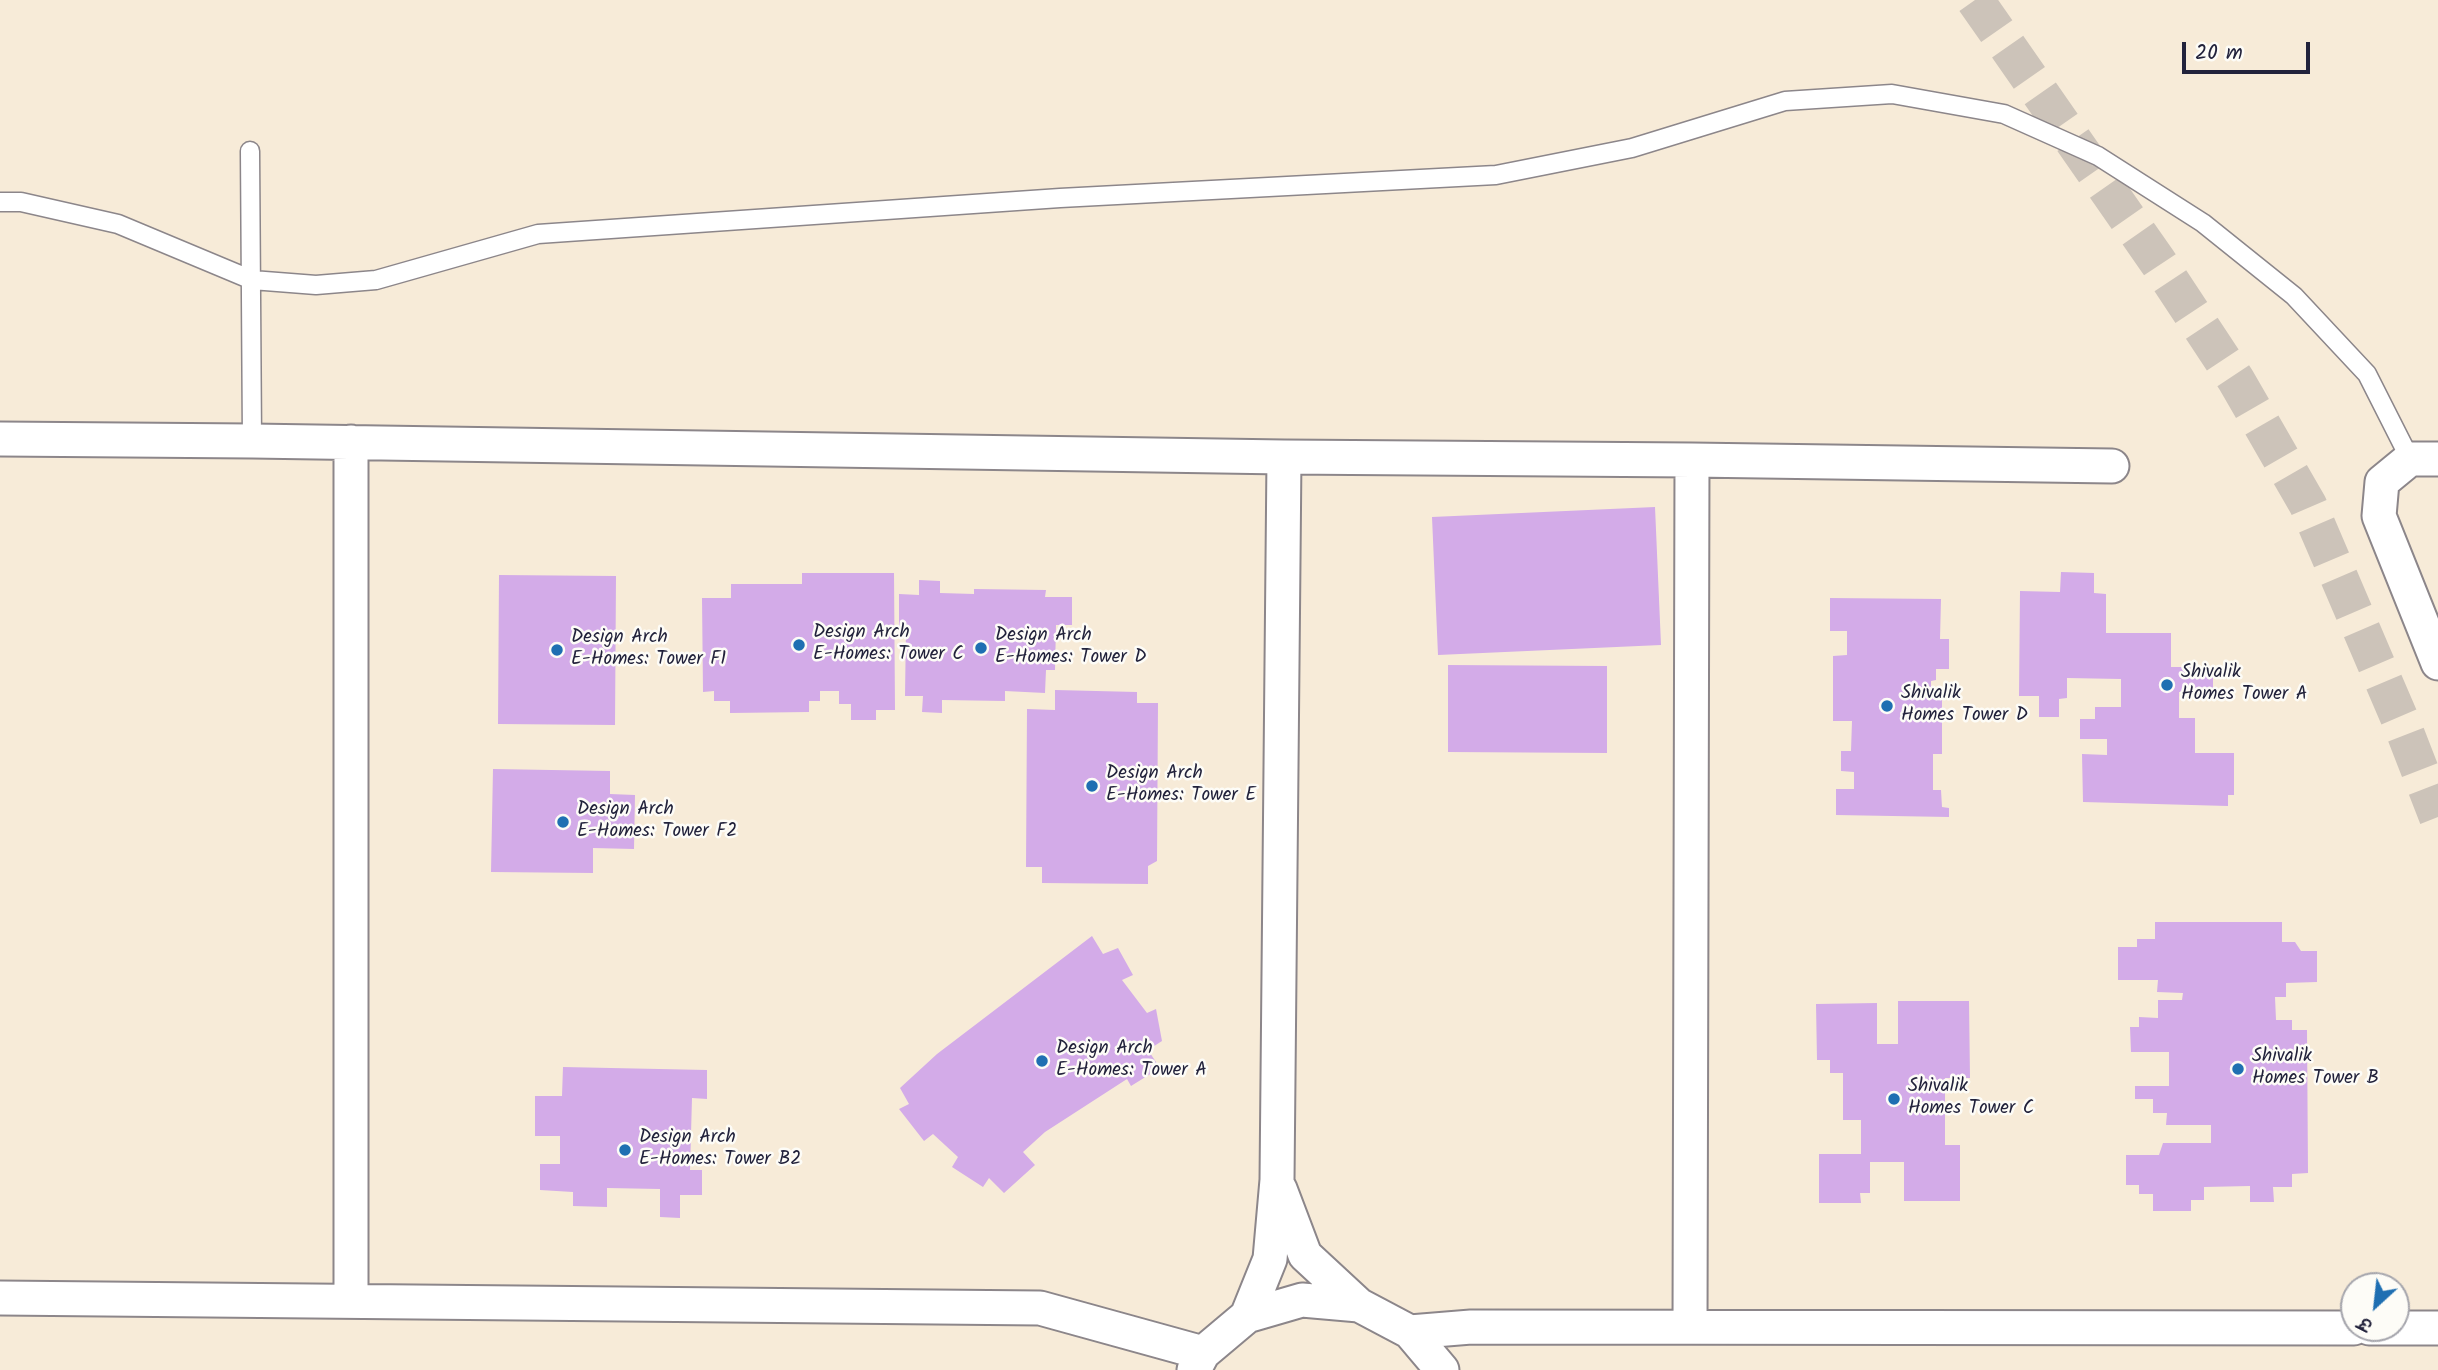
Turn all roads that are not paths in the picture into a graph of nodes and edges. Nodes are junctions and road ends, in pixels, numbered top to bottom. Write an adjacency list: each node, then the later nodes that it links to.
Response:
1 (250, 151): 3 (lane)
2 (0, 202): 3 (lane)
3 (252, 280): 5 (lane); 8 (lane)
4 (0, 439): 5 (street)
5 (252, 440): 6 (street)
6 (351, 442): 7 (street); 14 (street)
7 (1284, 457): 9 (street); 12 (street)
8 (2424, 459): 11 (street)
9 (1692, 460): 10 (street); 17 (street)
10 (2112, 466)
11 (2438, 663)
12 (1277, 1180): 15 (street); 16 (street)
13 (0, 1298): 14 (street)
14 (351, 1301): 22 (street)
15 (1359, 1305): 16 (street); 21 (street)
16 (1247, 1316): 22 (street)
17 (1690, 1326): 18 (street); 21 (street)
18 (2340, 1328)
19 (2410, 1328): 20 (street)
20 (2438, 1328)
21 (1410, 1332): 23 (street)
22 (1198, 1362)
23 (1443, 1370)

